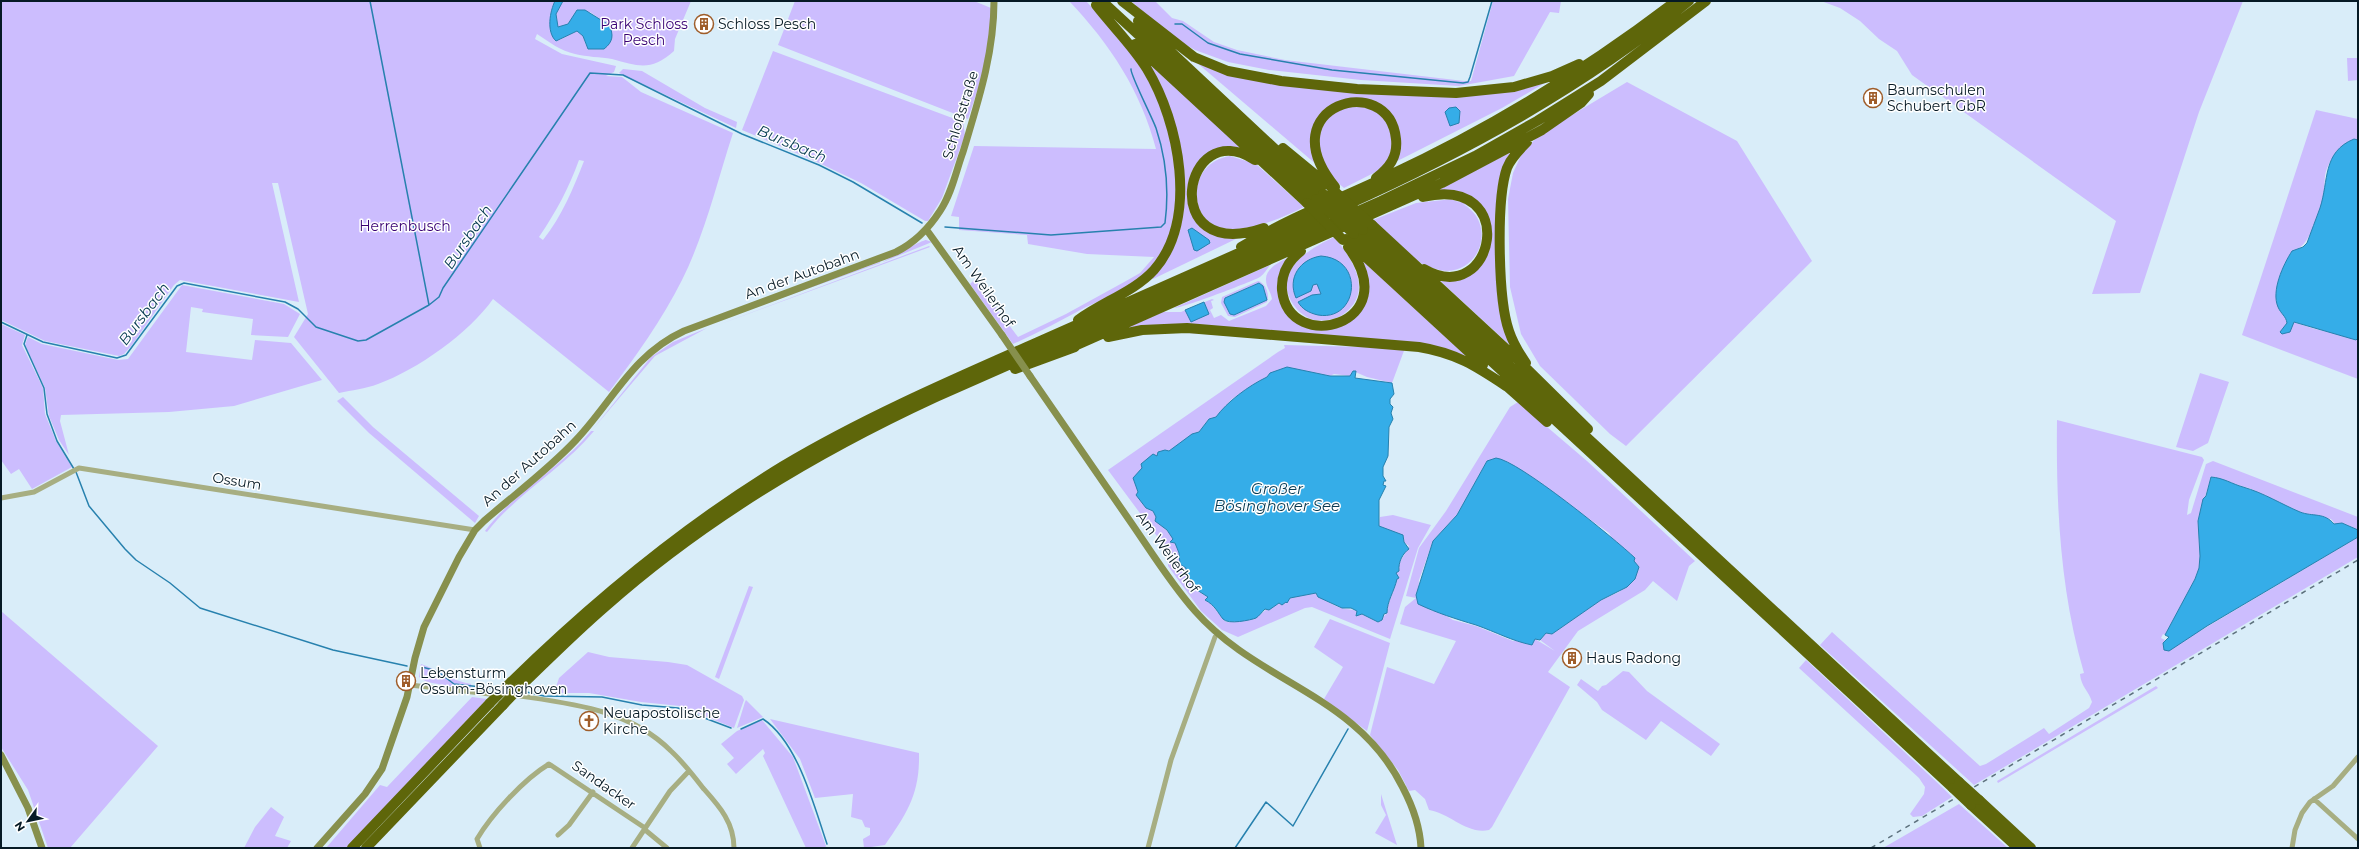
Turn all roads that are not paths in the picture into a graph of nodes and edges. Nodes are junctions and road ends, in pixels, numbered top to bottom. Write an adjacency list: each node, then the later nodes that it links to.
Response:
1 (994, 1): 16 (main road, Schloßstraße)
2 (1116, 1): 13 (highway)
3 (1122, 1): 8 (highway)
4 (1676, 1): 8 (highway)
5 (1689, 1): 20 (highway)
6 (1706, 1): 9 (highway)
7 (1097, 2): 11 (highway); 13 (highway); 21 (highway)
8 (1608, 49): 12 (highway)
9 (1601, 81): 10 (highway); 25 (highway)
10 (1534, 134): 14 (highway); 23 (highway)
11 (1272, 171): 13 (highway); 15 (highway)
12 (1365, 186): 13 (highway); 15 (highway)
13 (1323, 194): 17 (highway, bridge); 17 (highway, bridge); 19 (highway, bridge)
14 (1396, 204): 18 (highway); 19 (highway)
15 (1300, 215): 20 (highway)
16 (926, 229): 29 (main road, An der Autobahn); 53 (main road, Am Weilerhof, bridge)
17 (1352, 236): 18 (highway); 24 (highway); 26 (highway); 27 (highway)
18 (1318, 240): 22 (highway)
19 (1404, 254): 23 (highway)
20 (1204, 268): 21 (highway)
21 (1060, 332): 33 (highway, bridge)
22 (1068, 349): 24 (highway); 25 (highway)
23 (1540, 382): 27 (highway)
24 (1506, 386): 26 (highway)
25 (942, 395): 47 (highway, bridge)
26 (1606, 467): 37 (highway)
27 (1620, 468): 37 (highway)
28 (1, 498): 29 (street, Ossum)
29 (476, 530): 31 (main road, An der Autobahn)
30 (1215, 638): 52 (street)
31 (410, 685): 33 (street); 45 (main road, An der Autobahn)
32 (520, 696): 36 (street)
33 (490, 698): 46 (highway)
34 (1, 755): 44 (main road)
35 (2358, 757): 39 (street)
36 (689, 771): 41 (street); 51 (street)
37 (1956, 785): 40 (highway, bridge)
38 (593, 792): 41 (street, Sandacker); 42 (street); 48 (street, Sandacker)
39 (2314, 799): 43 (street); 56 (street)
40 (1975, 803): 54 (highway); 55 (highway)
41 (645, 829): 49 (street); 50 (street, Sandacker)
42 (558, 835)
43 (2358, 839)
44 (42, 848)
45 (318, 848)
46 (352, 848)
47 (366, 848)
48 (480, 848)
49 (632, 848)
50 (667, 848)
51 (734, 848)
52 (1148, 848)
53 (1421, 848)
54 (2018, 848)
55 (2031, 848)
56 (2292, 848)

